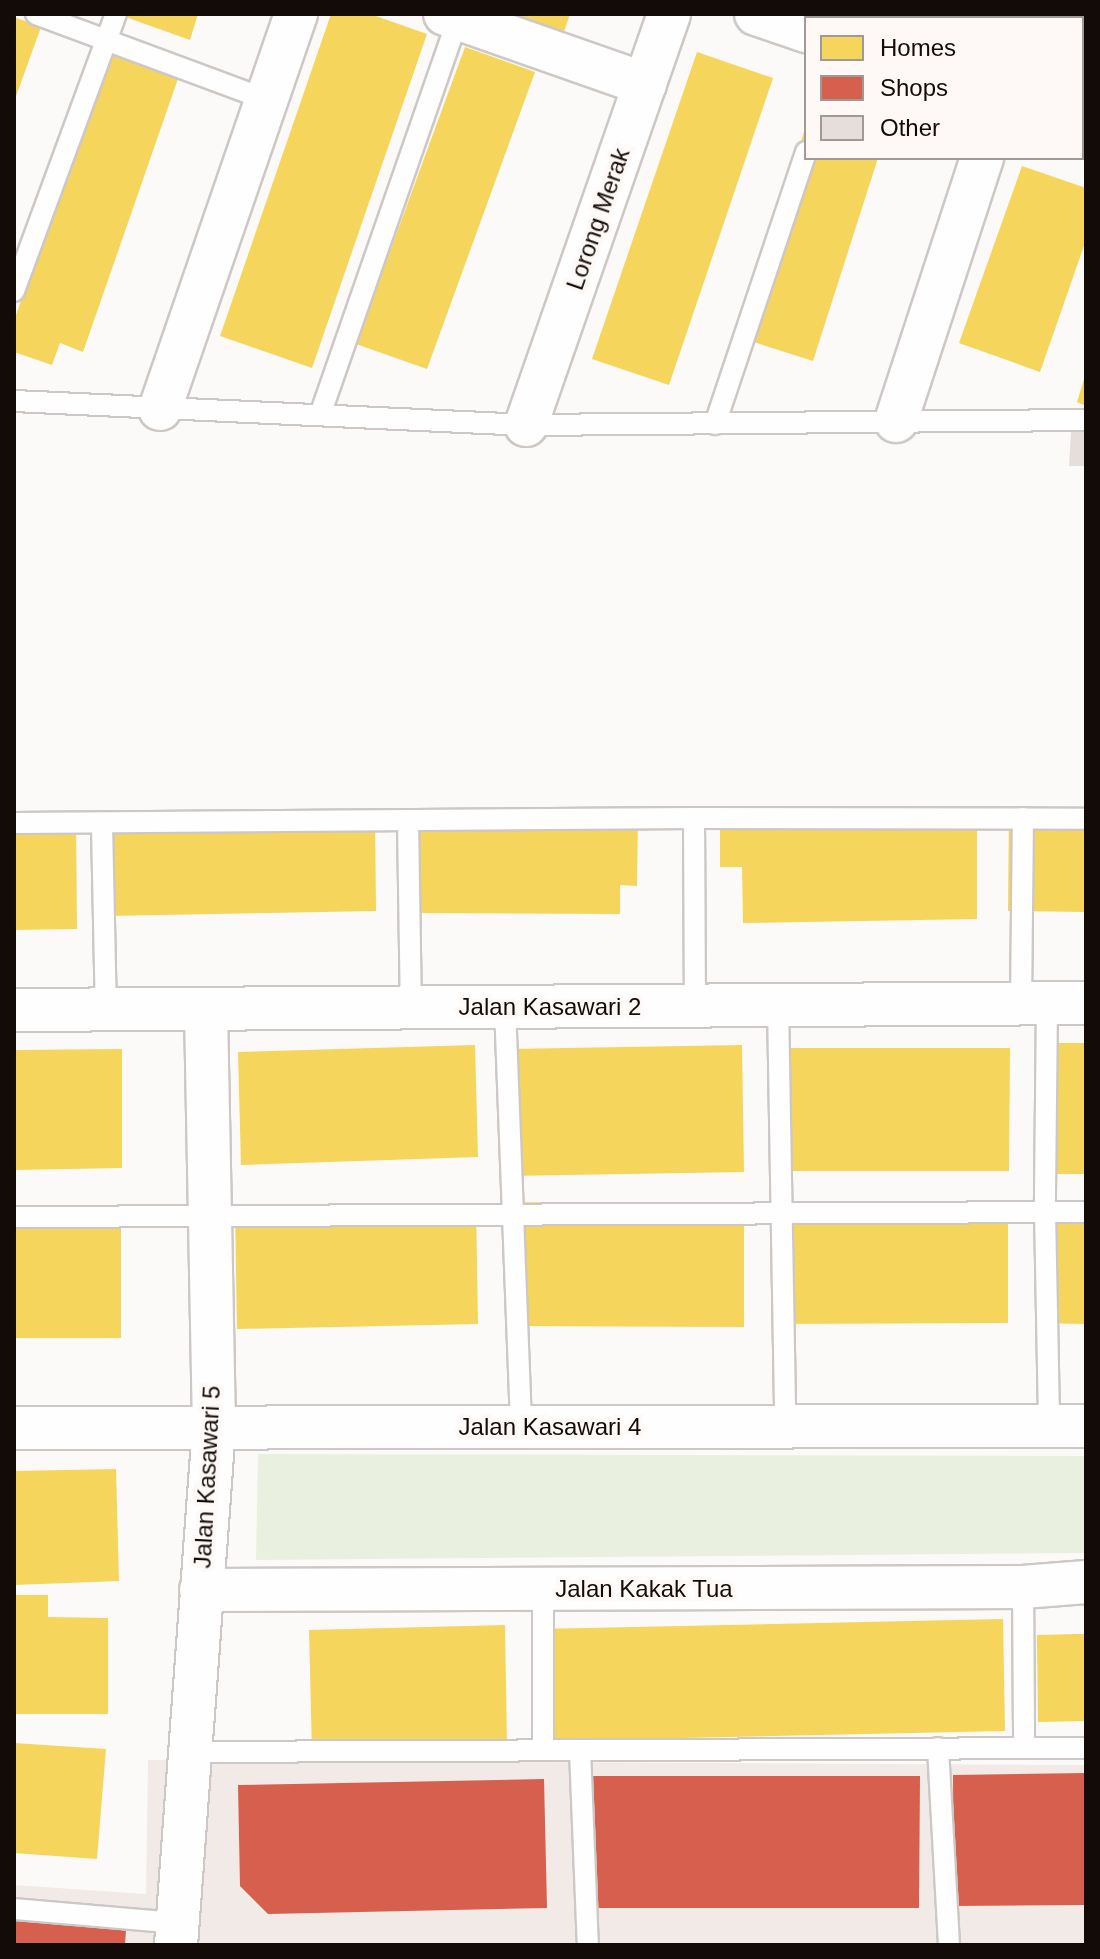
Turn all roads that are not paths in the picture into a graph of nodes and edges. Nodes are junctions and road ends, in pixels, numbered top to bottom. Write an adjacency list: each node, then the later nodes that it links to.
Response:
1 (36, 14): 8 (lane)
2 (116, 14): 8 (lane)
3 (296, 14): 10 (street)
4 (669, 14): 9 (street, Lorong Merak)
5 (756, 14): 7 (street)
6 (454, 15): 9 (street); 16 (lane)
7 (804, 30)
8 (107, 40): 10 (lane); 13 (lane)
9 (645, 84): 20 (street, Lorong Merak)
10 (267, 100): 15 (street)
11 (804, 158): 19 (lane)
12 (981, 160): 18 (street)
13 (14, 291)
14 (14, 401): 15 (lane)
15 (160, 409): 16 (lane)
16 (320, 415): 20 (lane)
17 (1086, 420): 18 (lane)
18 (896, 421): 19 (lane)
19 (715, 424): 20 (lane)
20 (526, 425)
21 (694, 818): 22 (lane); 25 (lane); 29 (lane)
22 (1023, 818): 23 (lane); 27 (lane)
23 (1086, 819)
24 (14, 823): 26 (lane)
25 (408, 823): 26 (lane); 30 (lane)
26 (102, 825): 32 (lane)
27 (1051, 1003): 28 (street, Jalan Kasawari 2); 35 (lane)
28 (778, 1005): 29 (street, Jalan Kasawari 2); 38 (lane)
29 (695, 1006): 31 (street, Jalan Kasawari 2)
30 (411, 1007): 31 (street, Jalan Kasawari 2); 33 (street, Jalan Kasawari 2)
31 (505, 1007): 37 (lane)
32 (106, 1009): 33 (street, Jalan Kasawari 2); 34 (street, Jalan Kasawari 2)
33 (206, 1009): 40 (street, Jalan Kasawari 5)
34 (14, 1010)
35 (1045, 1211): 36 (lane); 38 (lane); 41 (lane)
36 (1086, 1212)
37 (513, 1216): 38 (lane); 40 (lane); 43 (lane)
38 (780, 1216): 44 (lane)
39 (14, 1217): 40 (lane)
40 (210, 1217): 42 (street, Jalan Kasawari 5)
41 (1067, 1426): 44 (street, Jalan Kasawari 4)
42 (214, 1427): 43 (street, Jalan Kasawari 4); 45 (street, Jalan Kasawari 4); 49 (street, Jalan Kasawari 5)
43 (521, 1427): 44 (street, Jalan Kasawari 4)
44 (785, 1427)
45 (14, 1428)
46 (1086, 1582): 47 (street, Jalan Kakak Tua)
47 (1023, 1587): 48 (street, Jalan Kakak Tua); 51 (lane)
48 (543, 1589): 49 (street, Jalan Kakak Tua); 53 (lane)
49 (201, 1590): 55 (street, Jalan Kasawari 5)
50 (938, 1748): 51 (lane); 54 (lane); 59 (lane)
51 (1024, 1748): 52 (lane)
52 (1086, 1748)
53 (543, 1750): 54 (lane); 55 (lane)
54 (580, 1750): 58 (lane)
55 (190, 1752): 57 (street, Jalan Kasawari 5)
56 (14, 1909): 57 (lane)
57 (176, 1934)
58 (588, 1945)
59 (949, 1945)

